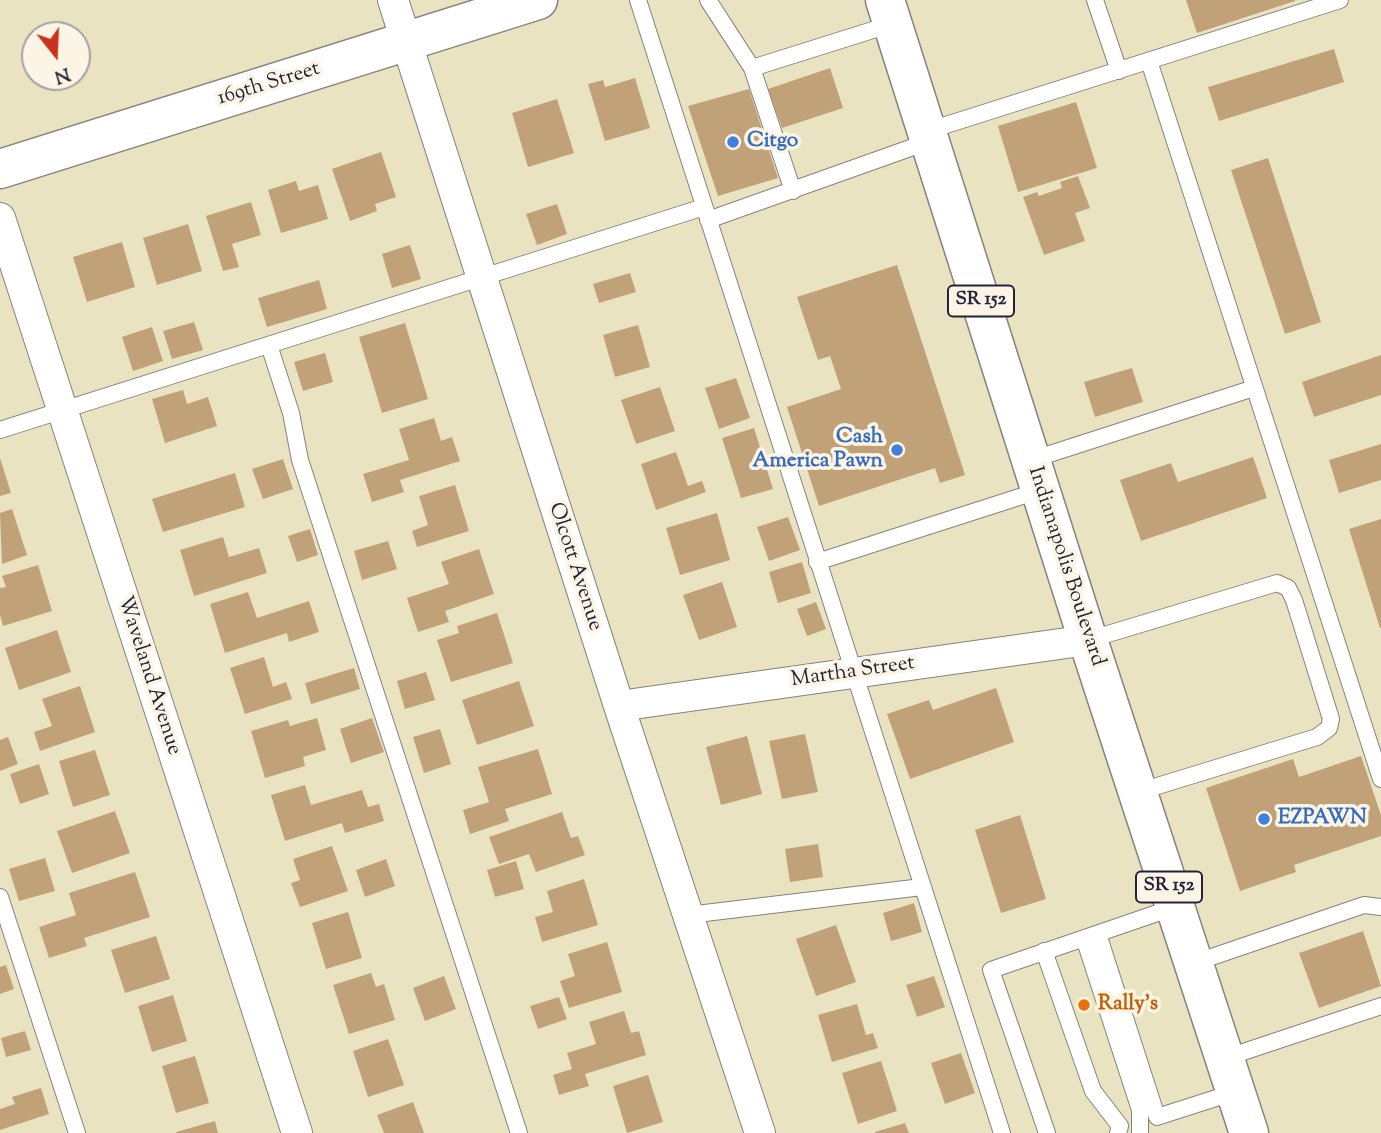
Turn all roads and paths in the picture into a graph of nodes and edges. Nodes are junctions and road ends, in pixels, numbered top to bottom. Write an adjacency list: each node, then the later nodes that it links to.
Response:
1 (393, 0): 8 (street, Olcott Avenue)
2 (538, 0): 8 (main road, 169th Street)
3 (638, 0): 15 (lane)
4 (708, 0): 10 (lane)
5 (1096, 0): 11 (lane)
6 (1340, 0): 9 (lane)
7 (888, 12): 10 (lane); 12 (main road, Indianapolis Boulevard / SR 152)
8 (407, 41): 13 (main road, 169th Street); 17 (street, Olcott Avenue)
9 (1149, 61): 11 (lane); 19 (lane)
10 (752, 68): 14 (lane)
11 (1119, 71): 12 (lane)
12 (929, 136): 14 (lane); 22 (main road, Indianapolis Boulevard / SR 152)
13 (0, 169)
14 (793, 191): 15 (lane)
15 (706, 214): 17 (lane); 23 (lane)
16 (0, 218): 20 (street, Waveland Avenue)
17 (481, 276): 18 (lane); 26 (street, Olcott Avenue)
18 (269, 345): 20 (lane); 43 (lane)
19 (1254, 388): 22 (lane); 27 (lane)
20 (62, 410): 21 (lane); 42 (street, Waveland Avenue)
21 (0, 430)
22 (1036, 475): 23 (lane); 24 (main road, Indianapolis Boulevard / SR 152)
23 (817, 562): 25 (lane)
24 (1088, 640): 25 (street, Martha Street); 28 (main road, Indianapolis Boulevard / SR 152); 28 (lane)
25 (853, 673): 26 (street, Martha Street); 29 (lane)
26 (619, 706): 33 (street, Olcott Avenue)
27 (1381, 779)
28 (1138, 792): 31 (main road, Indianapolis Boulevard / SR 152)
29 (922, 887): 33 (lane); 45 (lane)
30 (0, 897): 41 (lane)
31 (1175, 907): 34 (lane); 36 (main road, Indianapolis Boulevard / SR 152)
32 (1381, 908): 36 (lane)
33 (688, 915): 44 (street, Olcott Avenue)
34 (1091, 936): 35 (lane); 39 (lane); 40 (lane)
35 (1044, 951): 46 (lane); 47 (lane)
36 (1194, 963): 38 (main road, Indianapolis Boulevard / SR 152)
37 (1381, 1006): 38 (lane)
38 (1230, 1075): 39 (lane); 48 (main road, Indianapolis Boulevard / SR 152)
39 (1157, 1117): 40 (lane)
40 (1141, 1132)
41 (77, 1133)
42 (297, 1133)
43 (519, 1133)
44 (760, 1133)
45 (1002, 1133)
46 (1047, 1133)
47 (1118, 1133)
48 (1249, 1133)

